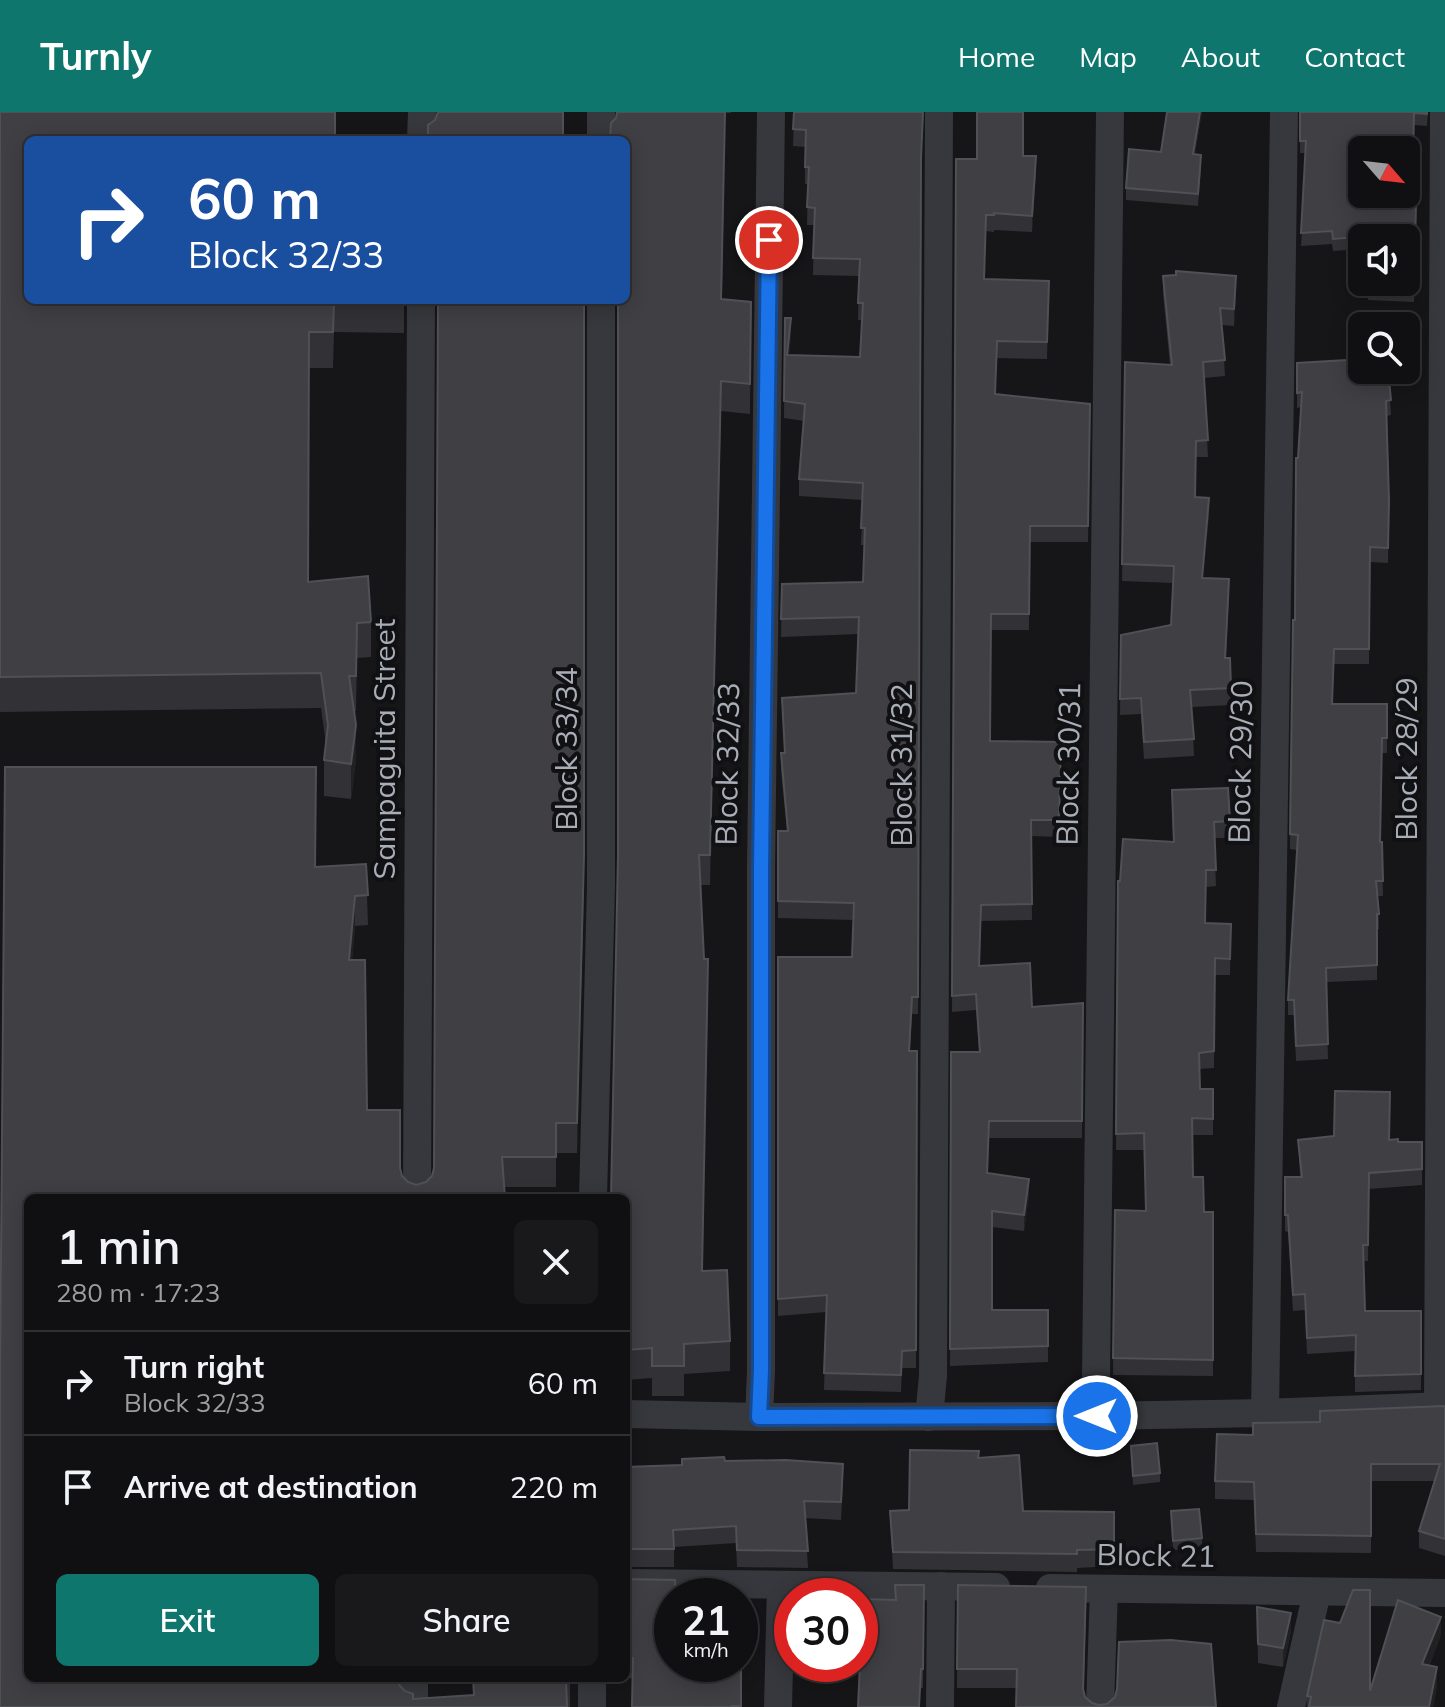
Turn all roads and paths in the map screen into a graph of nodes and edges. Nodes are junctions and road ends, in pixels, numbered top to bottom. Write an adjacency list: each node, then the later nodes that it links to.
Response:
1 (422, 112): 8 (street)
2 (601, 112): 9 (street)
3 (771, 112): 18 (street, Block 32/33)
4 (939, 112): 19 (street, Block 31/32)
5 (1110, 112): 17 (street, Block 30/31)
6 (1284, 112): 15 (street, Block 29/30)
7 (1444, 112): 14 (street, Block 28/29)
8 (421, 136)
9 (601, 136)
10 (421, 304): 12 (street, Sampaguita Street)
11 (601, 304): 13 (street, Block 33/34)
12 (417, 1194)
13 (593, 1194)
14 (1441, 1406): 15 (street)
15 (1265, 1413): 17 (street)
16 (630, 1414): 18 (street)
17 (1097, 1416): 19 (street)
18 (759, 1417): 19 (street)
19 (929, 1417)
20 (630, 1583): 21 (street, Block 21)
21 (774, 1585)
22 (878, 1586): 23 (street, Block 21)
23 (941, 1586): 24 (street, Block 21); 33 (street)
24 (1104, 1589): 25 (street, Block 21); 34 (street)
25 (1317, 1592): 26 (street, Block 21); 35 (street)
26 (1445, 1593)
27 (414, 1682): 30 (street)
28 (592, 1682): 31 (street)
29 (779, 1682): 32 (street)
30 (414, 1707)
31 (592, 1707)
32 (778, 1707)
33 (940, 1707)
34 (1100, 1707)
35 (1291, 1707)

